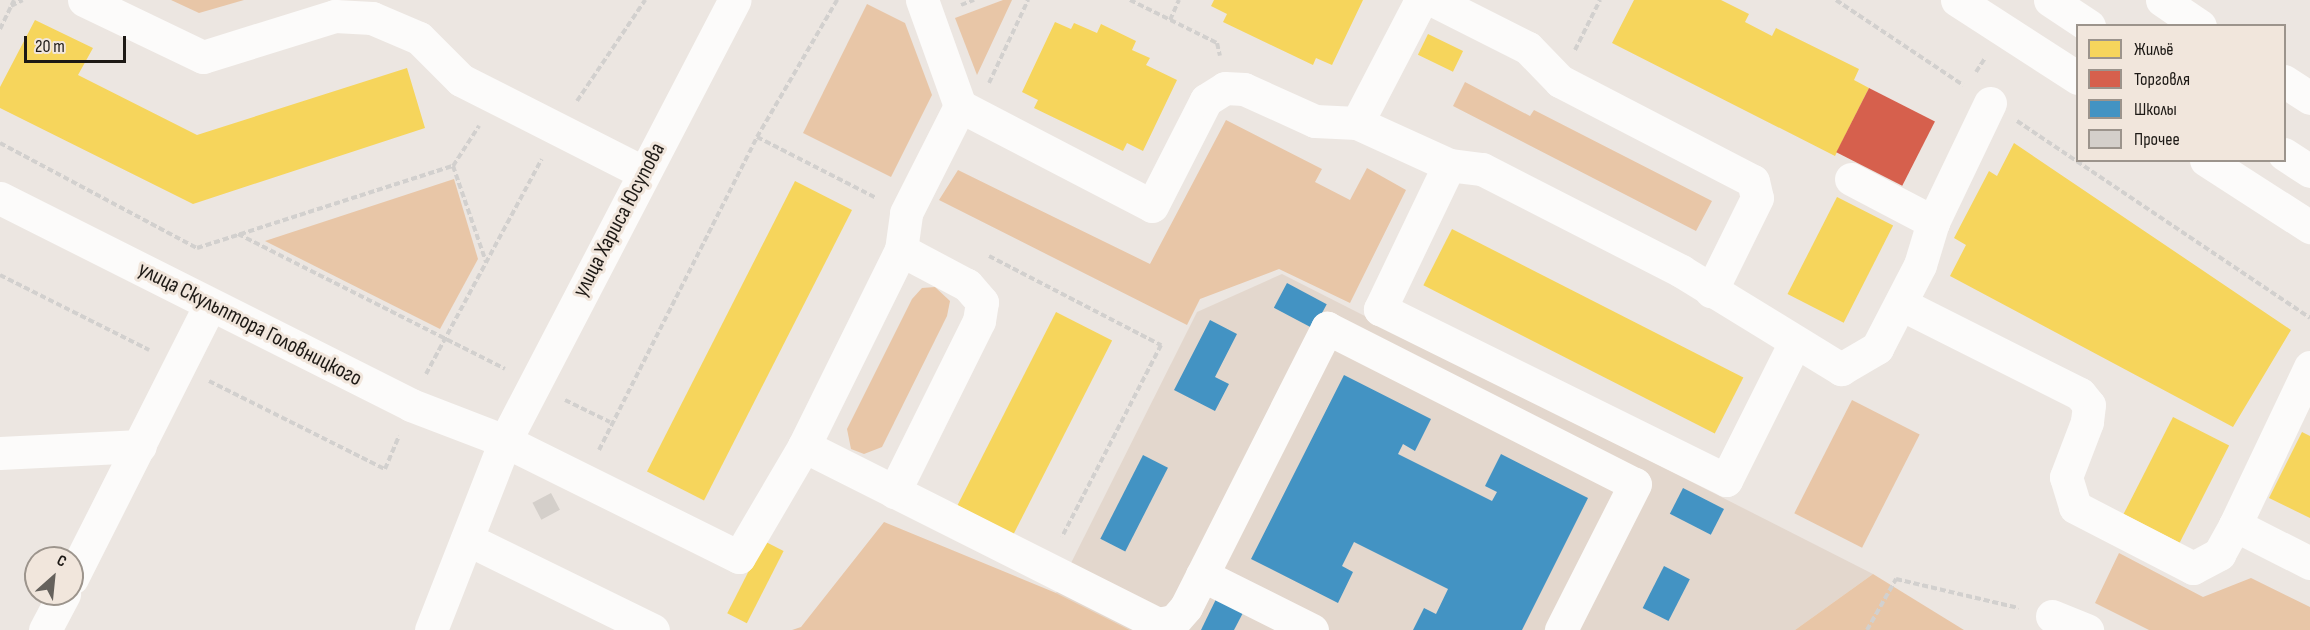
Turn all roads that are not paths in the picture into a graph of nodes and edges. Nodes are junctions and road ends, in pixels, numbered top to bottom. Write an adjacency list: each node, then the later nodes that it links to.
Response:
1 (84, 0): 21 (street)
2 (735, 0): 21 (street, улица Хариса Юсупова)
3 (922, 0): 15 (street)
4 (1421, 0): 16 (street)
5 (1433, 0): 27 (street)
6 (1957, 0): 11 (street)
7 (2050, 0): 9 (street)
8 (2162, 0): 10 (street)
9 (2086, 24)
10 (2197, 24)
11 (2076, 77)
12 (2286, 82): 13 (street)
13 (2310, 98)
14 (1990, 103): 24 (street)
15 (967, 110): 16 (street); 26 (street)
16 (1357, 123): 19 (street)
17 (2286, 155): 20 (street)
18 (2209, 162): 25 (street)
19 (1449, 165): 27 (street); 30 (street)
20 (2310, 171)
21 (644, 173): 32 (street, улица Хариса Юсупова)
22 (1851, 179): 24 (street)
23 (0, 198): 29 (street, улица Скульптора Головницкого)
24 (1934, 222): 28 (street)
25 (2310, 227)
26 (901, 250): 34 (street); 36 (street)
27 (1711, 291): 30 (street)
28 (1901, 304): 30 (street); 37 (street)
29 (210, 305): 32 (street, улица Скульптора Головницкого); 33 (street)
30 (1794, 344)
31 (2310, 367): 37 (street)
32 (505, 441): 34 (street, улица Скульптора Головницкого); 38 (street, улица Хариса Юсупова)
33 (140, 446): 35 (street); 39 (street)
34 (804, 446): 36 (street)
35 (0, 453)
36 (894, 492): 41 (street)
37 (2235, 525): 40 (street)
38 (467, 539): 45 (street, улица Хариса Юсупова); 46 (street)
39 (84, 555)
40 (2310, 563)
41 (1202, 575): 47 (street); 48 (street)
42 (58, 606): 44 (street)
43 (2052, 616): 49 (street)
44 (45, 630)
45 (431, 630)
46 (653, 630)
47 (1312, 630)
48 (1561, 630)
49 (2087, 630)

